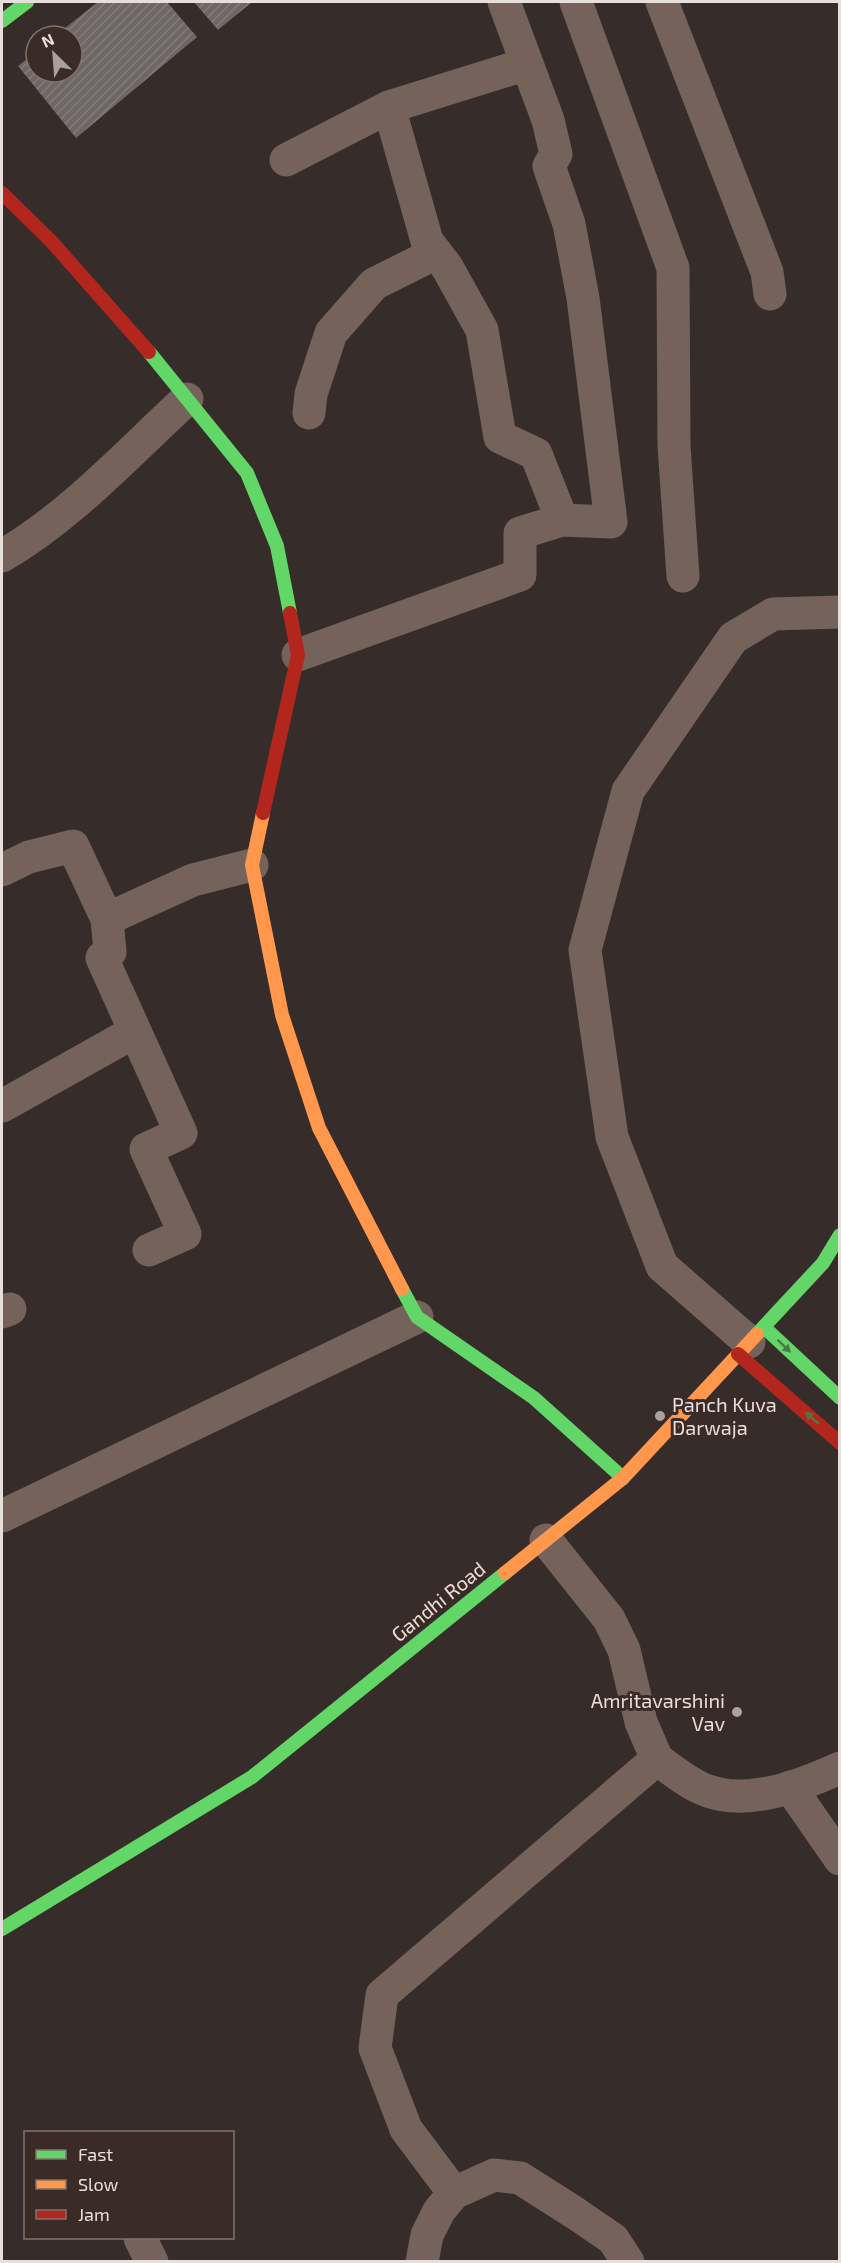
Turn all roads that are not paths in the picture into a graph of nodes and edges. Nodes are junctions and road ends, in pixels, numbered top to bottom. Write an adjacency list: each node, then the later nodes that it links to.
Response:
1 (27, 2): 5 (street)
2 (504, 2): 6 (street)
3 (576, 2): 16 (street)
4 (662, 2): 11 (street)
5 (2, 21)
6 (527, 64): 7 (street); 14 (street)
7 (390, 107): 8 (street); 10 (street)
8 (286, 160)
9 (2, 193): 12 (street)
10 (436, 253): 13 (street); 14 (street)
11 (771, 294)
12 (187, 399): 15 (street); 18 (street)
13 (309, 413)
14 (562, 520): 18 (street)
15 (2, 556)
16 (683, 576)
17 (840, 612): 27 (street)
18 (298, 655): 19 (street)
19 (252, 865): 21 (street); 26 (street)
20 (2, 870): 21 (street)
21 (107, 919): 22 (street)
22 (134, 1032): 23 (street); 25 (street)
23 (2, 1106)
24 (840, 1235): 27 (street, Gandhi Road)
25 (149, 1250)
26 (417, 1317): 30 (street); 31 (street)
27 (750, 1341): 28 (street, one-way to 28); 29 (street, one-way to 27); 30 (street, Gandhi Road)
28 (840, 1398)
29 (840, 1443)
30 (623, 1478): 32 (street, Gandhi Road)
31 (2, 1516)
32 (546, 1540): 33 (street); 37 (street, Gandhi Road)
33 (657, 1759): 35 (street); 38 (street)
34 (840, 1768): 35 (street)
35 (790, 1787): 36 (street)
36 (840, 1859)
37 (2, 1929)
38 (454, 2193): 41 (street); 42 (street)
39 (140, 2239): 40 (street)
40 (152, 2262)
41 (422, 2262)
42 (628, 2262)

